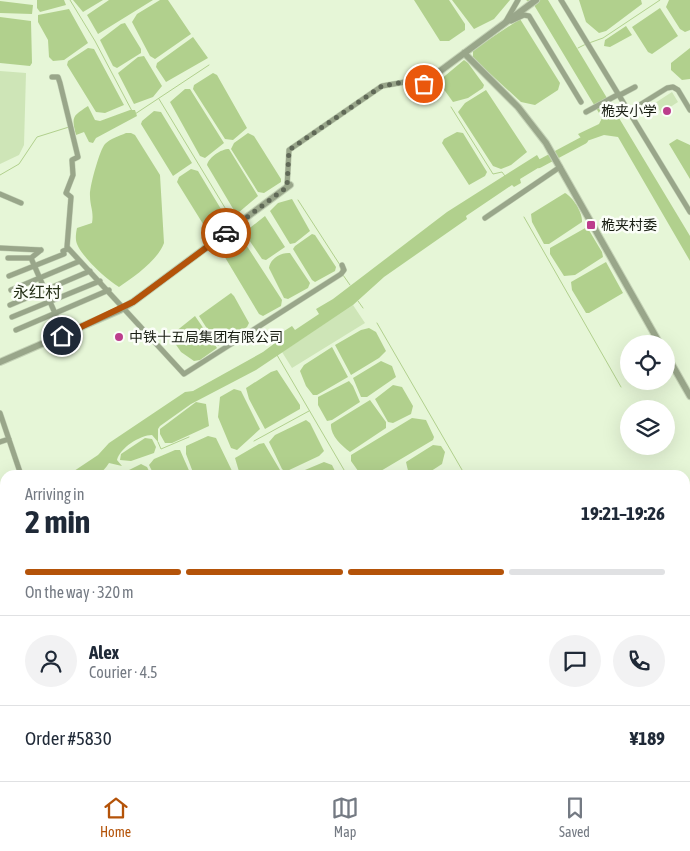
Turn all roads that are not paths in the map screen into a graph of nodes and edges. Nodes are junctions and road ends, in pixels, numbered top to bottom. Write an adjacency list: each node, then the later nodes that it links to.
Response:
1 (518, 0): 4 (street)
2 (536, 0): 4 (street)
3 (561, 0): 9 (street)
4 (507, 20): 5 (street); 10 (street)
5 (464, 53): 7 (street); 14 (street)
6 (52, 77): 21 (street)
7 (424, 84): 15 (street)
8 (635, 87): 9 (street)
9 (619, 94): 12 (street); 13 (street)
10 (581, 102)
11 (689, 107): 12 (street)
12 (630, 111): 18 (street)
13 (586, 112)
14 (560, 167): 19 (street); 41 (street)
15 (288, 186): 36 (street)
16 (0, 194): 17 (street)
17 (21, 203)
18 (690, 212)
19 (485, 218)
20 (0, 248): 23 (street)
21 (68, 249): 24 (street); 26 (street)
22 (8, 258): 23 (street)
23 (31, 258): 26 (street)
24 (80, 261): 27 (street); 29 (street)
25 (342, 265): 36 (street)
26 (34, 266): 28 (street); 29 (street)
27 (90, 271): 30 (street); 32 (street)
28 (9, 276)
29 (39, 278): 31 (street); 32 (street)
30 (100, 281): 33 (street); 34 (street)
31 (11, 290)
32 (45, 290): 34 (street); 35 (street)
33 (108, 290): 36 (street); 37 (street)
34 (50, 302): 37 (street); 38 (street)
35 (10, 305)
36 (124, 307): 40 (street)
37 (55, 314): 39 (street); 40 (street)
38 (12, 317)
39 (16, 330)
40 (64, 334): 42 (street)
41 (655, 335)
42 (0, 362)
43 (675, 370): 44 (street)
44 (690, 396)
45 (0, 413): 46 (street)
46 (9, 439): 47 (street); 48 (street)
47 (0, 442)
48 (19, 470)

